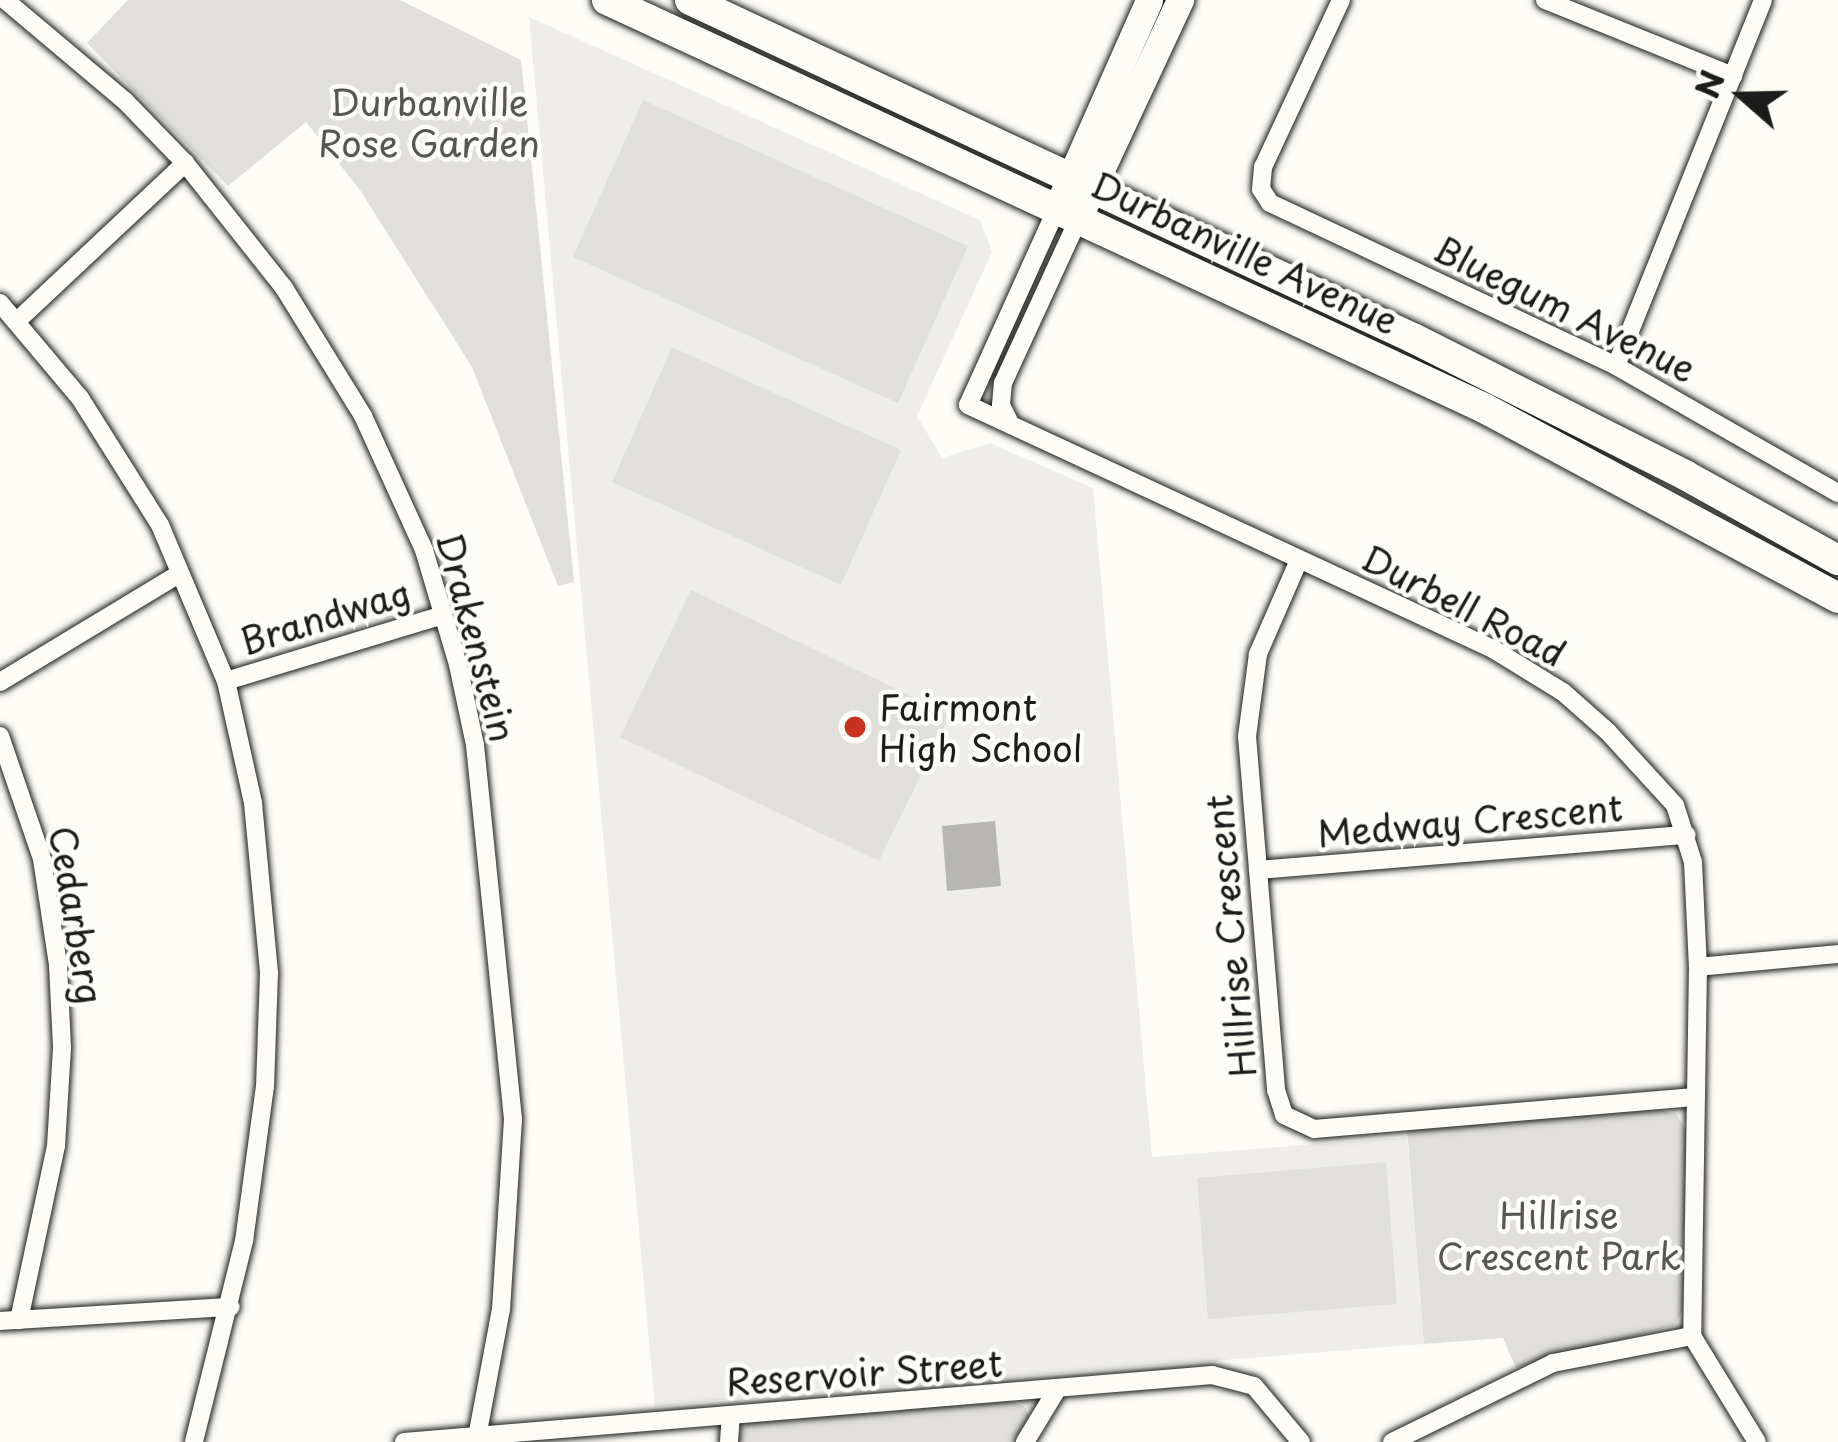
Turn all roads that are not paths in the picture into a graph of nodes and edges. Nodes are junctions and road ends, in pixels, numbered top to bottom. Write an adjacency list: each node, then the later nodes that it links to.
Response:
1 (5, 0): 10 (street, Drakenstein)
2 (607, 0): 12 (main road, Durbanville Avenue)
3 (690, 0): 11 (main road, Durbanville Avenue)
4 (1149, 0): 11 (street)
5 (1180, 0): 11 (street)
6 (1341, 0): 15 (street, Bluegum Avenue)
7 (1545, 0): 9 (street)
8 (1763, 0): 9 (street)
9 (1732, 76): 15 (street)
10 (185, 163): 14 (street); 22 (street, Drakenstein)
11 (1080, 183): 12 (street); 19 (main road, Durbanville Avenue)
12 (1068, 213): 16 (street); 16 (street, Durbell Road); 21 (main road, Durbanville Avenue)
13 (0, 303): 14 (street)
14 (17, 321): 20 (street)
15 (1616, 366): 17 (street, Bluegum Avenue)
16 (1011, 425): 18 (street, Durbell Road)
17 (1838, 494)
18 (1299, 560): 26 (street, Durbell Road); 27 (street, Hillrise Crescent)
19 (1838, 560)
20 (179, 574): 23 (street); 24 (street)
21 (1838, 598)
22 (443, 615): 23 (street, Brandwag); 36 (street, Drakenstein)
23 (226, 681): 31 (street)
24 (0, 682)
25 (0, 736): 32 (street, Cedarberg)
26 (1687, 835): 27 (street, Medway Crescent); 29 (street, Durbell Road)
27 (1258, 871): 30 (street, Hillrise Crescent)
28 (1838, 954): 29 (street)
29 (1698, 967): 30 (street, Durbell Road)
30 (1695, 1097): 33 (street, Durbell Road)
31 (231, 1306): 32 (street); 37 (street)
32 (9, 1321)
33 (1692, 1336): 42 (street); 43 (street)
34 (1056, 1391): 35 (street, Reservoir Street); 40 (street); 41 (street, Reservoir Street)
35 (731, 1415): 36 (street, Reservoir Street); 39 (street)
36 (476, 1439): 38 (street, Reservoir Street)
37 (194, 1442)
38 (404, 1442)
39 (729, 1442)
40 (1025, 1442)
41 (1301, 1442)
42 (1392, 1442)
43 (1757, 1442)

